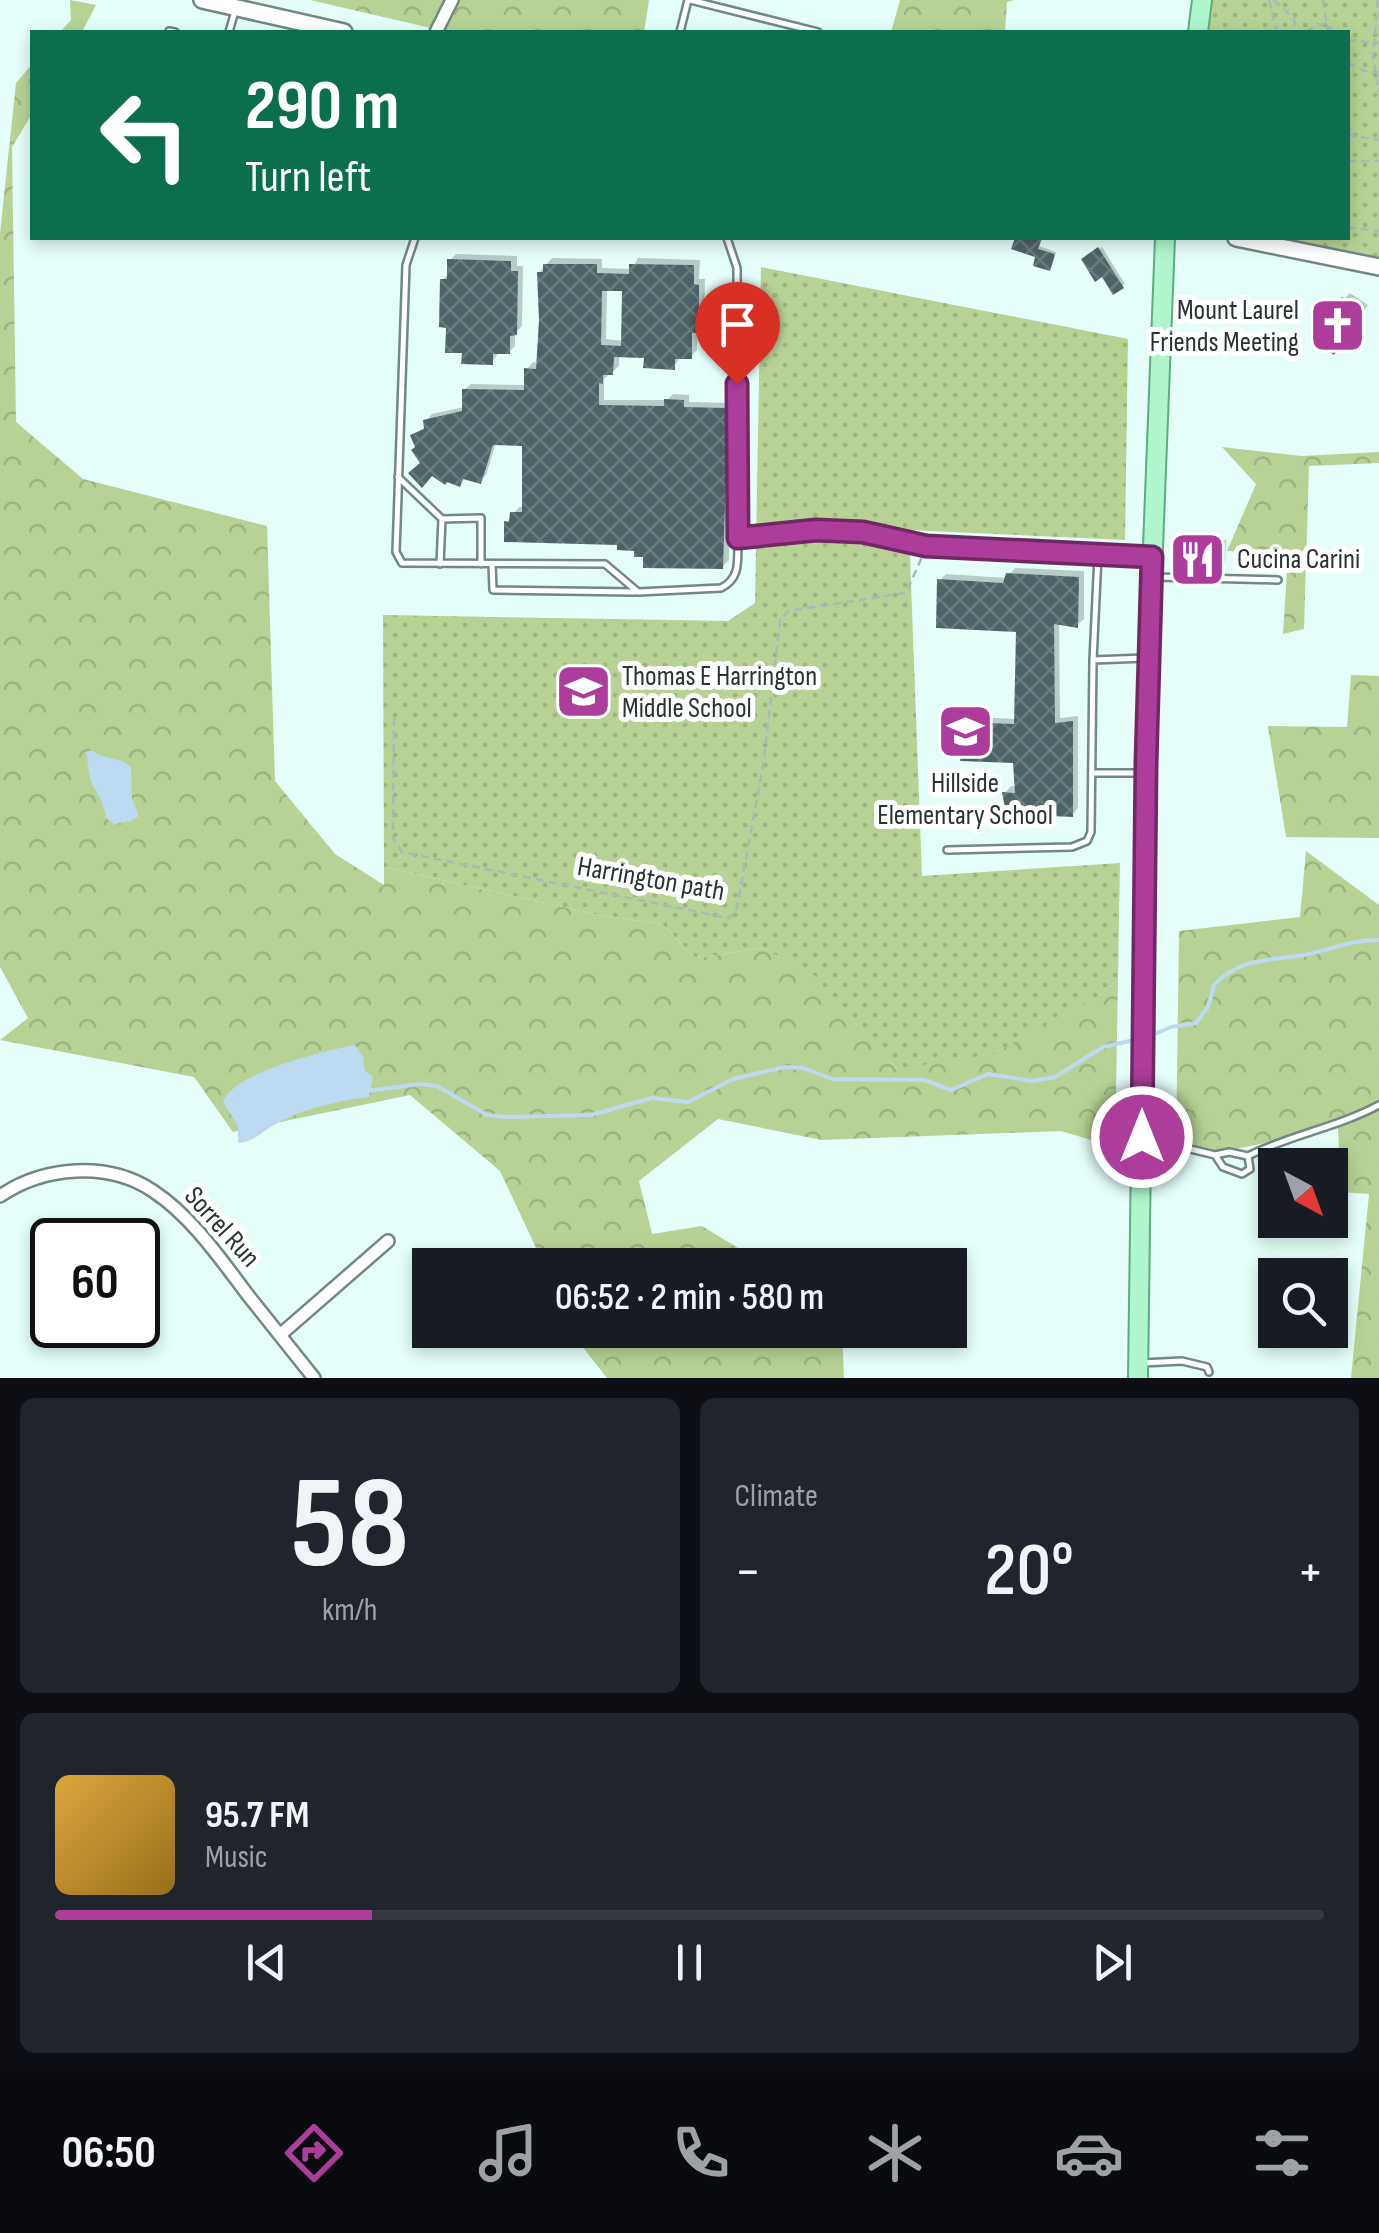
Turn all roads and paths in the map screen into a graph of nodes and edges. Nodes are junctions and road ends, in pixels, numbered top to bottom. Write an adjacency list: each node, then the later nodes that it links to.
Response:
1 (202, 0): 8 (main road)
2 (452, 0): 12 (street)
3 (689, 0): 13 (lane); 14 (lane)
4 (1202, 0): 15 (main road)
5 (1272, 0): 16 (path); 17 (path)
6 (1323, 0): 9 (path)
7 (1378, 0): 21 (path)
8 (235, 8): 10 (lane); 11 (main road)
9 (1328, 26): 18 (path); 19 (path)
10 (230, 30)
11 (335, 30)
12 (437, 30)
13 (681, 30)
14 (810, 30)
15 (1198, 30)
16 (1278, 30)
17 (1297, 30)
18 (1309, 30)
19 (1329, 30)
20 (1350, 40): 21 (path)
21 (1376, 42): 23 (path)
22 (1350, 64): 23 (path)
23 (1377, 72): 24 (path)
24 (1379, 92)
25 (1350, 135): 26 (path)
26 (1379, 140)
27 (1350, 161): 28 (path)
28 (1379, 162)
29 (1350, 227): 30 (path)
30 (1379, 231)
31 (414, 240): 36 (lane)
32 (728, 240): 38 (lane)
33 (1165, 240): 44 (main road)
34 (1246, 240): 35 (main road)
35 (1379, 267)
36 (398, 477): 37 (lane); 41 (lane)
37 (442, 519): 41 (lane); 42 (lane)
38 (738, 538): 39 (lane); 46 (lane)
39 (926, 546): 40 (lane); 49 (path, Harrington path)
40 (1098, 555): 44 (lane); 48 (lane)
41 (440, 564): 42 (lane)
42 (481, 564): 43 (lane)
43 (492, 564): 46 (lane); 46 (lane)
44 (1152, 567): 45 (lane); 47 (main road)
45 (1278, 580)
46 (638, 592)
47 (1148, 658): 48 (lane); 51 (main road)
48 (1093, 660): 50 (lane)
49 (394, 718)
50 (1092, 773): 51 (lane); 52 (lane)
51 (1146, 773): 54 (main road)
52 (947, 850)
53 (1379, 1105): 56 (lane)
54 (1142, 1137): 55 (lane); 60 (main road)
55 (1215, 1156): 56 (lane); 56 (lane)
56 (1248, 1156)
57 (0, 1196): 59 (street, Sorrel Run)
58 (388, 1241): 59 (street)
59 (280, 1336): 62 (street, Sorrel Run)
60 (1138, 1371): 61 (lane)
61 (1209, 1372)
62 (314, 1378)

